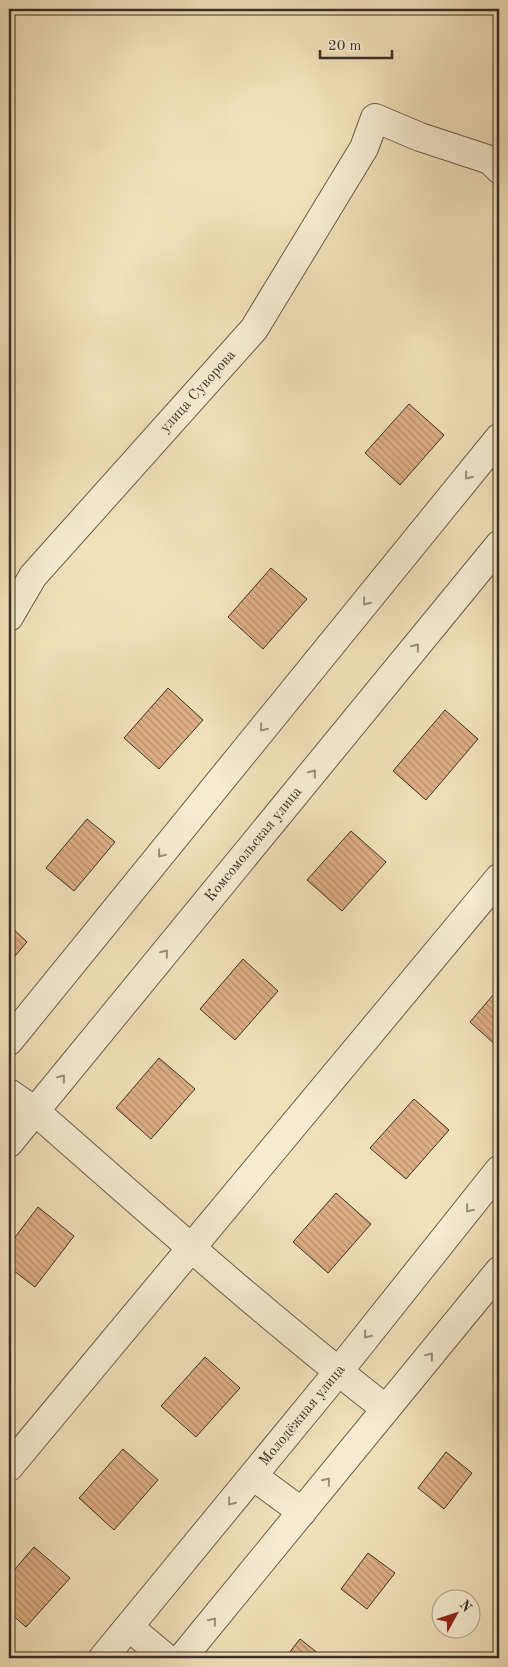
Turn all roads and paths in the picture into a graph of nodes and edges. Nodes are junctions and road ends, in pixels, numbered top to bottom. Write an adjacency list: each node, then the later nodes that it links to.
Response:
1 (499, 169): 4 (street, улица Суворова)
2 (499, 438): 6 (street, one-way to 6)
3 (499, 546): 8 (street, Комсомольская улица, one-way to 3)
4 (9, 617)
5 (499, 878): 11 (street)
6 (9, 1041)
7 (9, 1093): 8 (street)
8 (35, 1111): 9 (street, Комсомольская улица); 11 (street)
9 (9, 1143)
10 (499, 1170): 13 (street, Молодёжная улица, one-way to 13)
11 (190, 1248): 13 (street); 15 (street)
12 (499, 1271): 14 (street, one-way to 12)
13 (338, 1372): 14 (street); 16 (street, Молодёжная улица)
14 (386, 1409): 17 (street, one-way to 14)
15 (9, 1467)
16 (253, 1476): 17 (street); 18 (street, Молодёжная улица, one-way to 18)
17 (302, 1512): 21 (street, one-way to 17)
18 (129, 1627): 19 (street, Молодёжная улица); 20 (street)
19 (103, 1658)
20 (166, 1658)
21 (182, 1658)

